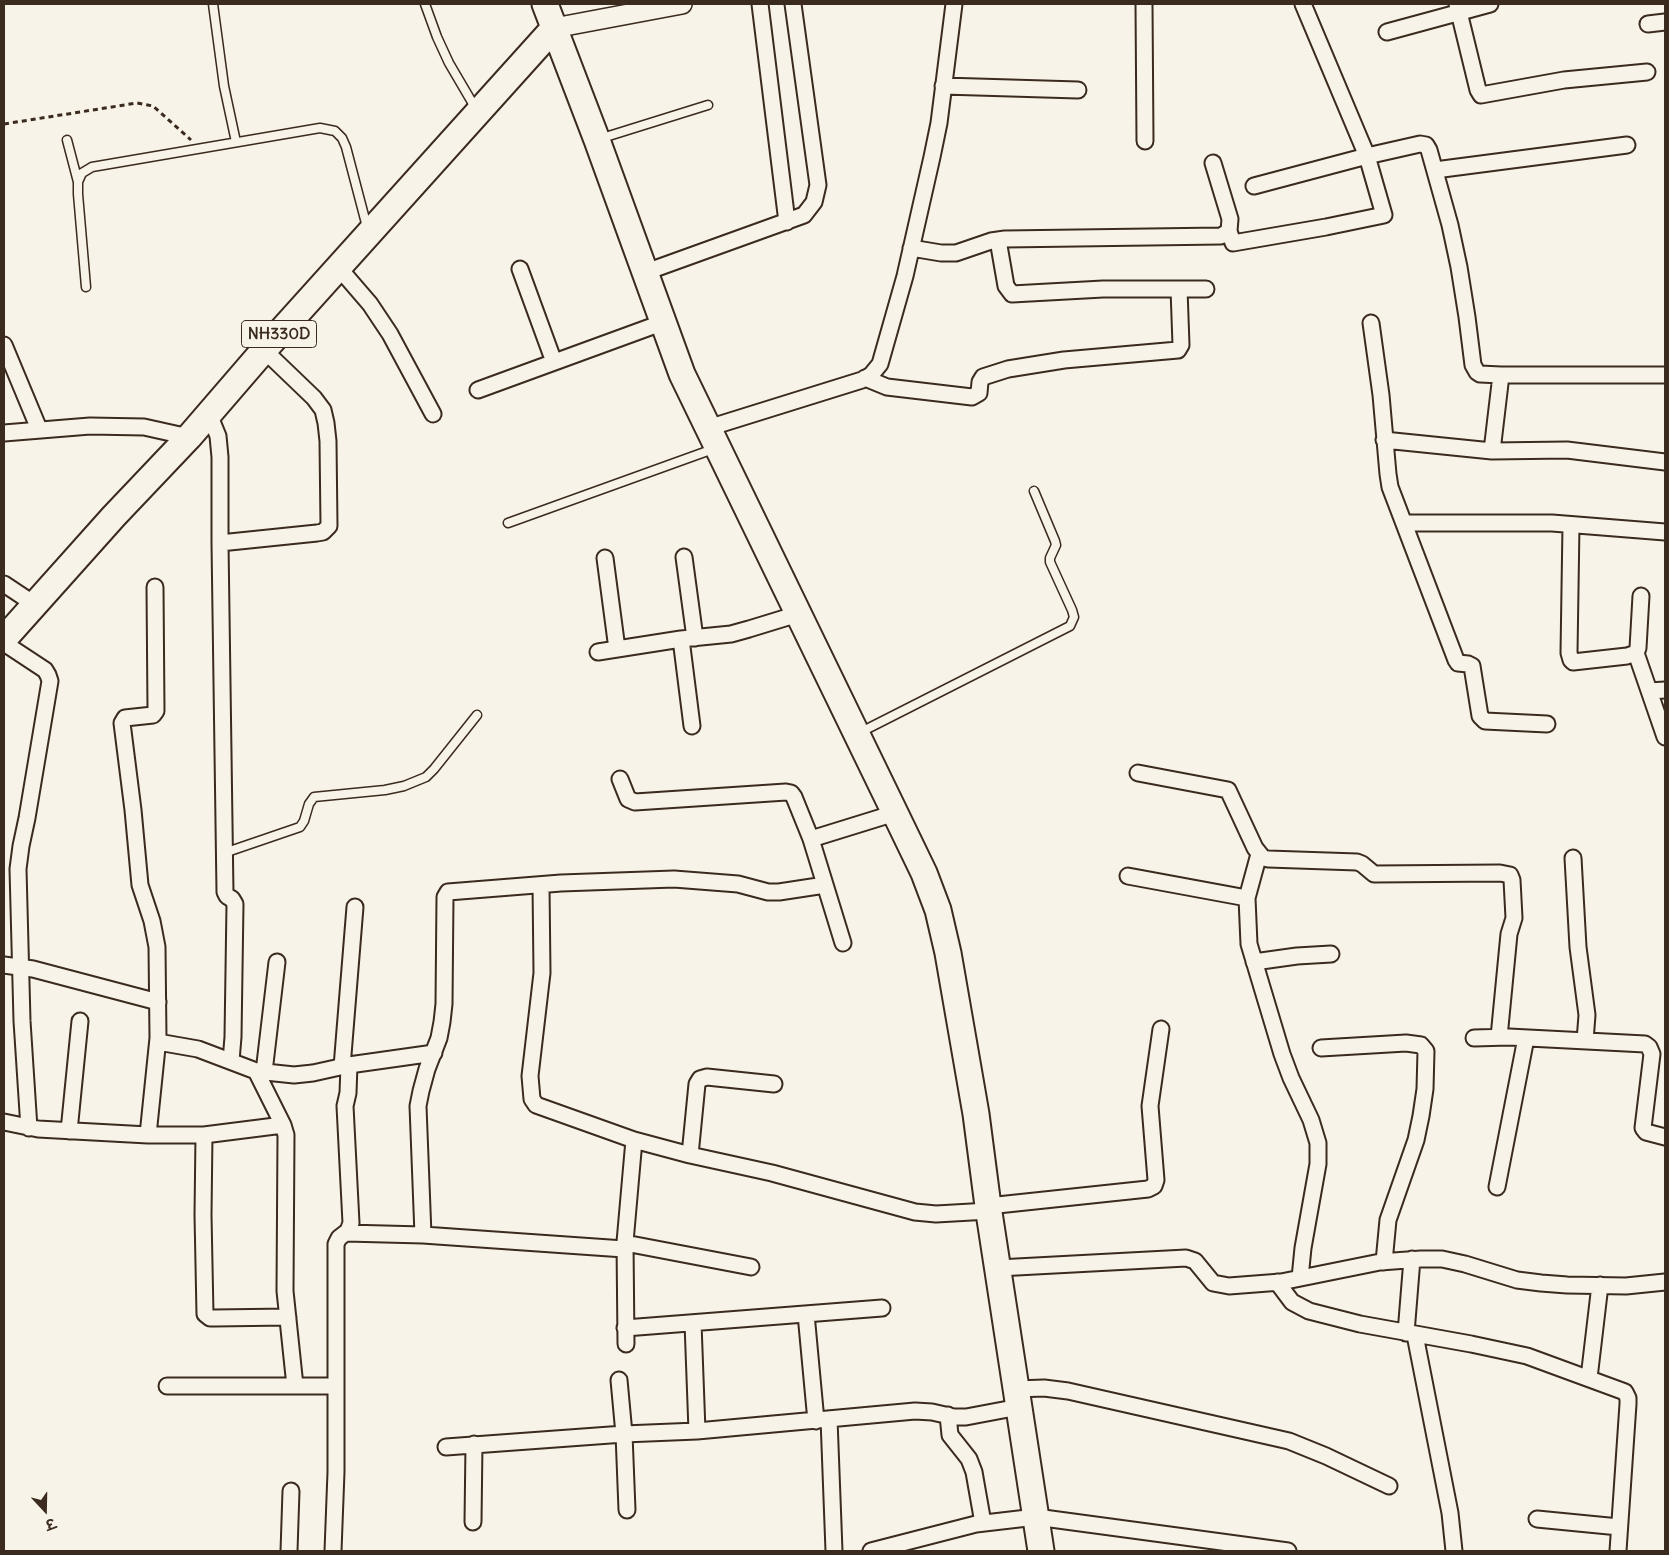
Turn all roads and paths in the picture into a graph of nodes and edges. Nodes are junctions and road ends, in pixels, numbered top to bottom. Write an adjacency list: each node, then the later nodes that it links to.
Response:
1 (213, 4): 26 (lane)
2 (425, 4): 21 (lane)
3 (545, 4): 15 (highway)
4 (682, 4): 11 (street)
5 (760, 4): 34 (street)
6 (793, 4): 34 (street)
7 (954, 4): 18 (street)
8 (1144, 4): 25 (street)
9 (1303, 4): 29 (street)
10 (1490, 4): 12 (street)
11 (654, 7): 15 (street)
12 (1458, 7): 16 (street); 17 (street)
13 (1665, 22): 14 (street)
14 (1648, 24)
15 (554, 28): 21 (highway, NH330D); 24 (highway)
16 (1387, 32)
17 (1647, 72)
18 (943, 86): 19 (street); 38 (street)
19 (1078, 90)
20 (708, 105): 24 (lane)
21 (478, 112): 36 (highway, NH330D)
22 (4, 124): 28 (path)
23 (67, 140): 32 (lane)
24 (597, 140): 41 (highway)
25 (1145, 141)
26 (236, 142): 28 (lane); 36 (lane)
27 (1627, 145): 31 (street)
28 (201, 148): 32 (lane)
29 (1367, 156): 31 (street); 33 (street); 35 (street)
30 (1213, 163): 35 (street)
31 (1435, 170): 50 (street)
32 (78, 182): 42 (lane)
33 (1254, 186)
34 (787, 222): 41 (street)
35 (1229, 231): 37 (street)
36 (369, 234): 39 (highway, NH330D)
37 (998, 240): 38 (street); 43 (street)
38 (911, 248): 52 (street)
39 (339, 268): 48 (highway, NH330D); 55 (street)
40 (520, 269): 49 (street)
41 (646, 272): 45 (highway)
42 (86, 287)
43 (1179, 289): 44 (street); 52 (street)
44 (1206, 289)
45 (664, 322): 49 (street); 59 (highway)
46 (1371, 323): 60 (street)
47 (4, 345): 56 (street)
48 (264, 350): 54 (highway, NH330D); 68 (street)
49 (554, 362): 53 (street)
50 (1501, 375): 51 (street); 61 (street)
51 (1665, 375)
52 (865, 378): 59 (street)
53 (478, 390)
54 (209, 414): 58 (highway, NH330D); 68 (street)
55 (433, 414)
56 (39, 429): 57 (street); 58 (street)
57 (4, 433)
58 (189, 437): 74 (highway, NH330D)
59 (713, 438): 64 (lane); 75 (highway)
60 (1384, 440): 61 (street); 65 (street)
61 (1492, 451): 62 (street)
62 (1665, 462)
63 (1034, 491): 86 (lane)
64 (508, 523)
65 (1404, 523): 66 (street); 84 (street)
66 (1572, 525): 67 (street); 80 (street)
67 (1665, 532)
68 (220, 543): 92 (street)
69 (684, 557): 76 (street)
70 (605, 558): 78 (street)
71 (4, 584): 74 (street)
72 (155, 587): 106 (street)
73 (1641, 596): 80 (street)
74 (34, 604): 77 (highway, NH330D)
75 (798, 614): 76 (street); 86 (highway)
76 (688, 638): 78 (street); 85 (street)
77 (4, 641): 105 (street)
78 (617, 649): 79 (street)
79 (598, 652)
80 (1636, 653): 82 (street)
81 (1665, 690): 82 (street)
82 (1649, 691): 87 (street)
83 (477, 715): 92 (lane)
84 (1547, 724)
85 (692, 726)
86 (857, 734): 90 (highway)
87 (1665, 737)
88 (1138, 773): 93 (street)
89 (620, 778): 91 (street)
90 (895, 813): 91 (street); 130 (highway)
91 (811, 839): 97 (street)
92 (224, 853): 116 (street)
93 (1259, 854): 98 (street); 109 (street)
94 (1573, 858): 112 (street)
95 (1128, 876): 98 (street)
96 (541, 885): 97 (street); 115 (street); 127 (street)
97 (825, 885): 100 (street)
98 (1247, 898): 103 (street)
99 (355, 907): 117 (street)
100 (843, 943)
101 (1331, 954): 103 (street)
102 (277, 962): 118 (street)
103 (1254, 962): 138 (street)
104 (4, 965): 105 (street)
105 (20, 967): 106 (street); 122 (street)
106 (158, 1002): 113 (street)
107 (80, 1021): 123 (street)
108 (1161, 1029): 130 (street)
109 (1499, 1037): 110 (street); 111 (street)
110 (1474, 1038)
111 (1526, 1038): 112 (street); 129 (street)
112 (1585, 1041): 126 (street)
113 (158, 1042): 116 (street); 124 (street)
114 (1321, 1048): 135 (street)
115 (434, 1053): 117 (street); 132 (street)
116 (231, 1061): 118 (street)
117 (345, 1066): 118 (street); 131 (street)
118 (260, 1071): 121 (street)
119 (774, 1084): 128 (street)
120 (4, 1122): 122 (street)
121 (283, 1125): 125 (street); 144 (street)
122 (29, 1128): 123 (street)
123 (69, 1131): 124 (street)
124 (148, 1135): 125 (street)
125 (204, 1135): 144 (street)
126 (1665, 1137)
127 (634, 1140): 128 (street); 133 (street)
128 (690, 1155): 130 (street)
129 (1497, 1187)
130 (989, 1209): 137 (highway)
131 (346, 1233): 132 (street); 153 (street)
132 (423, 1235): 133 (street)
133 (625, 1246): 136 (street); 146 (street)
134 (1412, 1259): 135 (street); 141 (street); 147 (street)
135 (1384, 1262): 138 (street)
136 (751, 1267)
137 (998, 1268): 139 (street); 154 (highway)
138 (1300, 1278): 139 (street)
139 (1277, 1282): 147 (street)
140 (1665, 1282): 141 (street)
141 (1600, 1286): 149 (street)
142 (882, 1308): 143 (street)
143 (806, 1314): 145 (street); 156 (street)
144 (288, 1317): 152 (street)
145 (693, 1323): 146 (street); 157 (street)
146 (625, 1328): 148 (street)
147 (1410, 1334): 149 (street); 176 (street)
148 (626, 1344)
149 (1589, 1378): 168 (street)
150 (619, 1380): 158 (street)
151 (167, 1386): 152 (street)
152 (295, 1386): 153 (street)
153 (336, 1386): 171 (street)
154 (1018, 1398): 155 (street); 161 (street); 164 (highway)
155 (948, 1415): 156 (street); 167 (street)
156 (823, 1420): 157 (street); 172 (street)
157 (697, 1431): 158 (street)
158 (624, 1434): 159 (street); 163 (street)
159 (474, 1444): 160 (street); 166 (street)
160 (446, 1446)
161 (1389, 1486)
162 (291, 1491): 170 (street)
163 (628, 1510)
164 (1036, 1516): 167 (street); 174 (highway); 175 (street)
165 (1537, 1519): 168 (street)
166 (474, 1522)
167 (983, 1523): 169 (street)
168 (1619, 1527): 177 (street)
169 (896, 1548): 173 (street)
170 (289, 1551)
171 (333, 1551)
172 (834, 1551)
173 (871, 1551)
174 (1041, 1551)
175 (1288, 1551)
176 (1454, 1551)
177 (1618, 1551)

